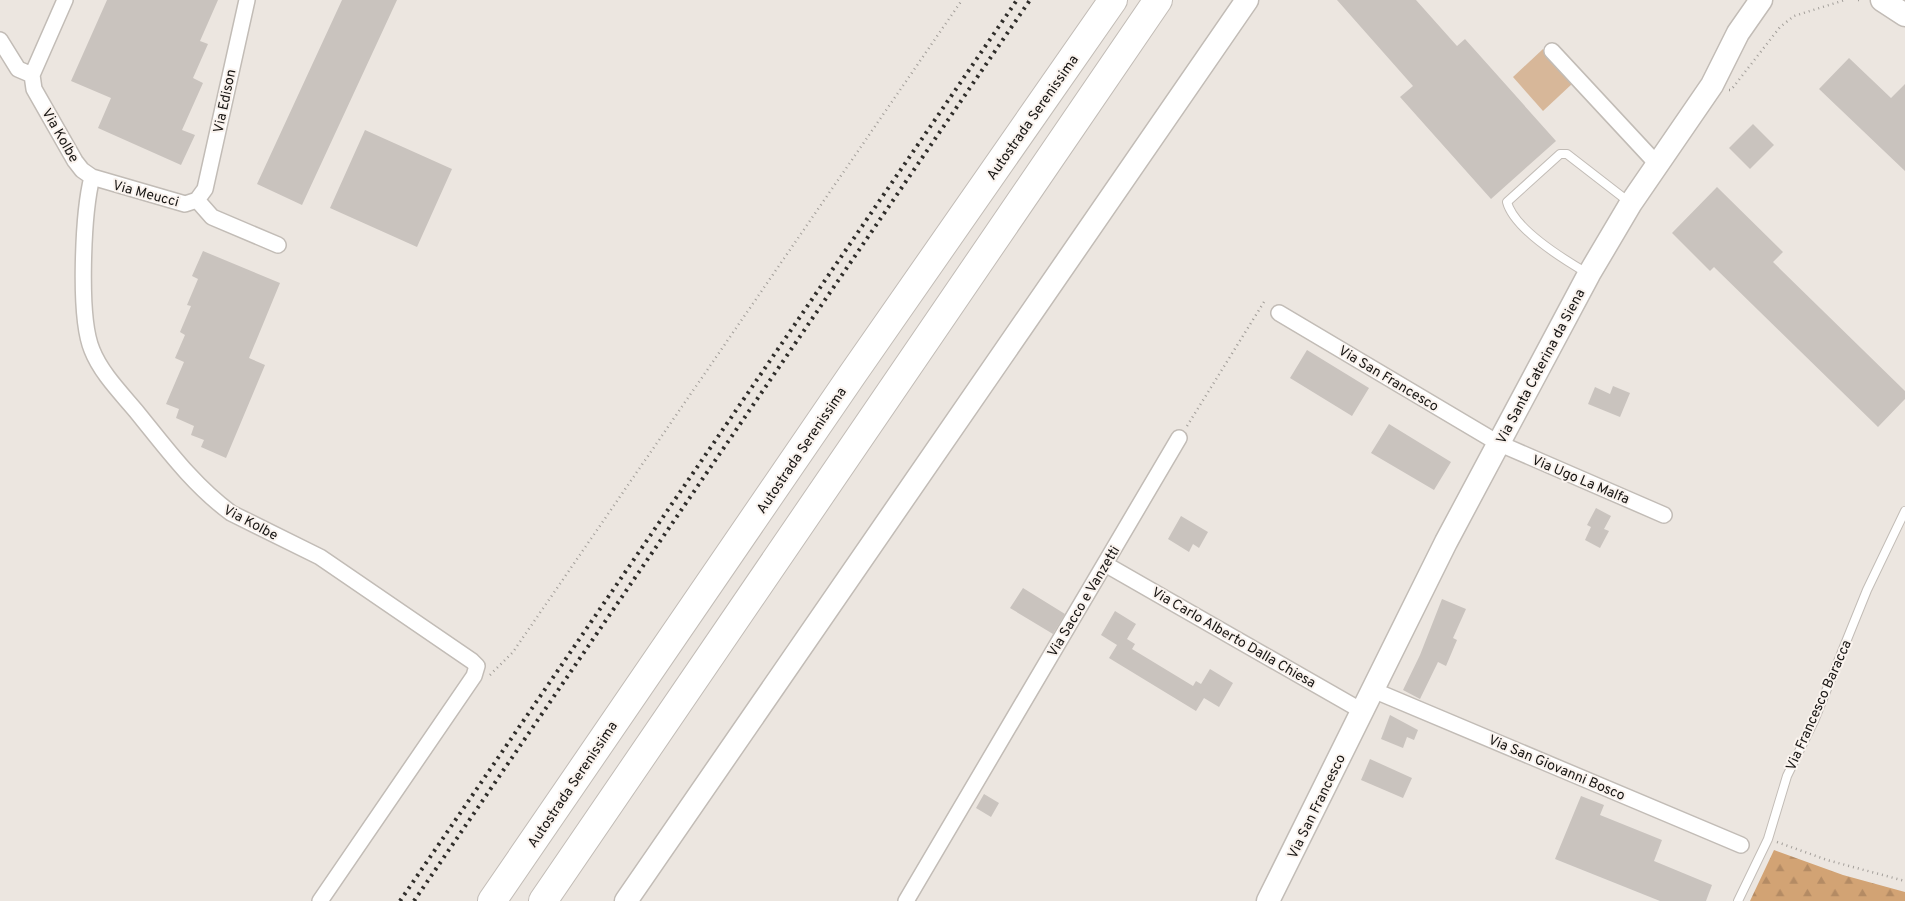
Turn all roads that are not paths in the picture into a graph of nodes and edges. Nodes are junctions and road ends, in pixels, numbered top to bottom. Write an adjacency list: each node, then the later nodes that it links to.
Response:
1 (65, 0): 13 (street)
2 (246, 0): 16 (street, Via Edison)
3 (1113, 0): 30 (highway, Autostrada Serenissima)
4 (1158, 0): 31 (highway)
5 (1247, 0): 32 (street)
6 (1741, 0): 10 (street, Via Santa Caterina da Siena)
7 (1761, 0): 10 (street, Via Santa Caterina da Siena)
8 (1882, 0): 9 (street)
9 (1905, 15)
10 (1738, 33): 14 (street, Via Santa Caterina da Siena)
11 (0, 40): 13 (street)
12 (1552, 51): 14 (street)
13 (32, 74): 15 (street, Via Kolbe)
14 (1657, 164): 17 (street, Via Santa Caterina da Siena)
15 (92, 177): 16 (street, Via Meucci); 29 (street, Via Kolbe)
16 (197, 200): 18 (street, Via Meucci)
17 (1631, 203): 19 (street, Via Santa Caterina da Siena); 19 (lane)
18 (278, 244)
19 (1589, 274): 22 (street, Via Santa Caterina da Siena)
20 (1279, 313): 22 (street, Via San Francesco)
21 (1179, 438): 25 (street, Via Sacco e Vanzetti)
22 (1498, 443): 24 (street, Via Ugo La Malfa); 26 (street, Via Santa Caterina da Siena)
23 (1905, 511): 35 (lane, Via Francesco Baracca)
24 (1664, 515)
25 (1105, 564): 27 (street, Via Carlo Alberto Dalla Chiesa); 33 (street, Via Sacco e Vanzetti)
26 (1373, 690): 27 (street, Via Santa Caterina da Siena); 28 (street, Via San Giovanni Bosco)
27 (1362, 711): 34 (street, Via San Francesco)
28 (1742, 845)
29 (320, 901)
30 (492, 901)
31 (543, 901)
32 (626, 901)
33 (906, 901)
34 (1268, 901)
35 (1738, 901)

